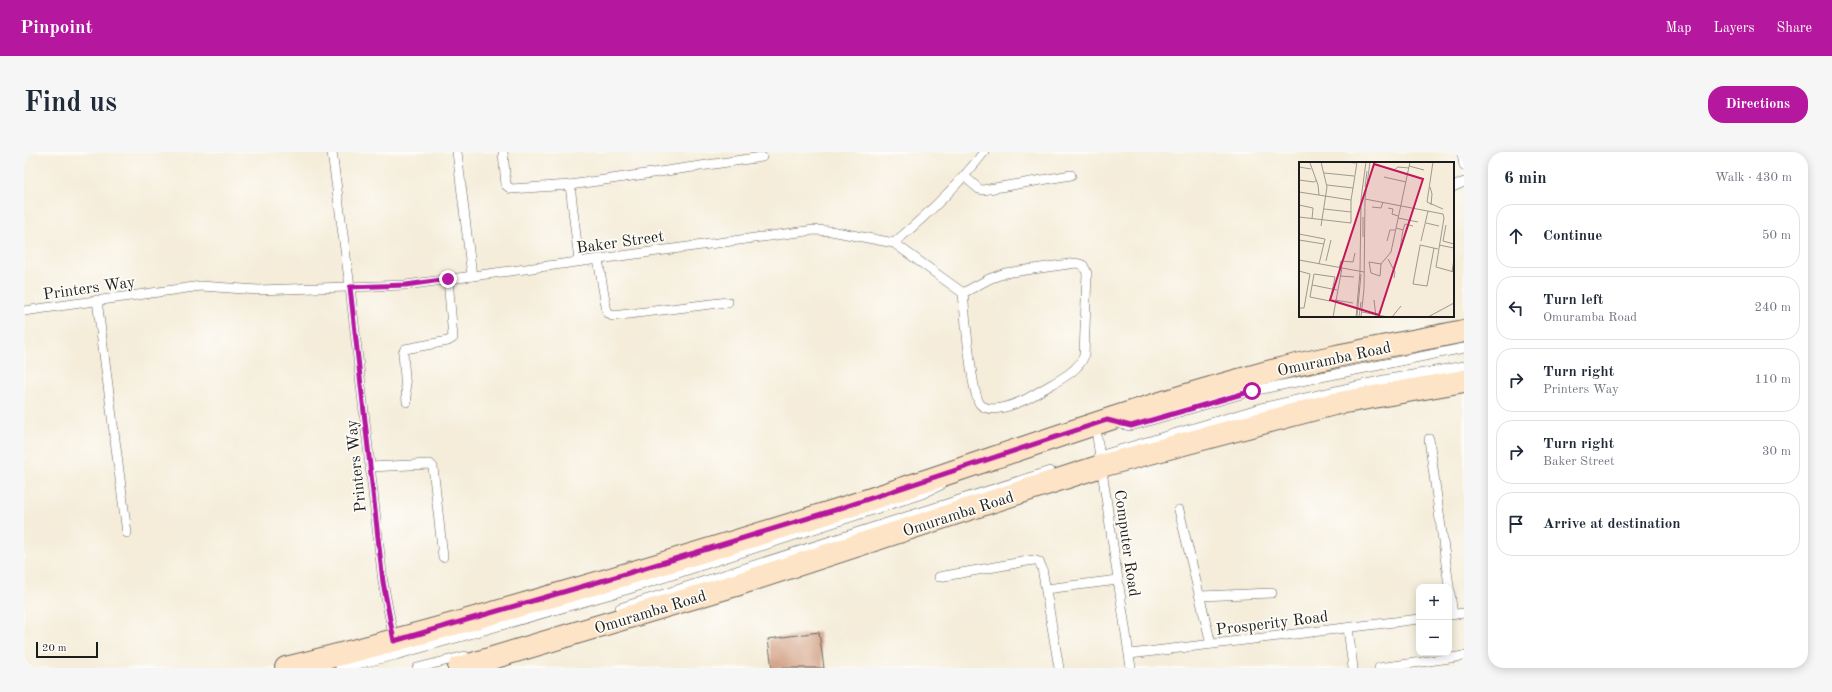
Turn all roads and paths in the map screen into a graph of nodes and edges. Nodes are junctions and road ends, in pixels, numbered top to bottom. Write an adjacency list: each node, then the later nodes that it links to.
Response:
1 (332, 152): 18 (lane, Printers Way)
2 (457, 152): 16 (lane)
3 (503, 152): 11 (lane)
4 (984, 152): 9 (lane)
5 (1462, 152): 7 (lane)
6 (762, 157): 11 (lane)
7 (1464, 166)
8 (1071, 175): 9 (lane)
9 (965, 177): 13 (lane)
10 (1464, 182): 12 (lane)
11 (570, 185): 15 (lane)
12 (1454, 186)
13 (894, 243): 14 (lane, Baker Street); 19 (lane)
14 (598, 259): 15 (lane, Baker Street); 21 (lane)
15 (579, 261): 16 (lane, Baker Street)
16 (472, 276): 17 (lane, Baker Street)
17 (448, 279): 18 (lane, Baker Street); 27 (lane)
18 (350, 287): 20 (lane, Printers Way); 31 (lane, Printers Way)
19 (963, 293): 19 (lane)
20 (97, 300): 22 (lane, Printers Way); 35 (lane)
21 (728, 302)
22 (24, 311)
23 (1464, 331): 28 (main road, Omuramba Road)
24 (1464, 348): 28 (lane)
25 (1464, 366): 30 (lane)
26 (1464, 381): 30 (main road, Omuramba Road)
27 (407, 402)
28 (1101, 421): 30 (lane, Computer Road); 33 (main road, Omuramba Road)
29 (1429, 439): 39 (lane)
30 (1098, 460): 38 (lane, Computer Road); 56 (main road, Omuramba Road)
31 (370, 467): 36 (lane); 49 (lane, Printers Way)
32 (1062, 467): 43 (lane)
33 (958, 469): 49 (main road, Omuramba Road); 54 (lane)
34 (1178, 510): 42 (lane)
35 (127, 533)
36 (443, 557)
37 (939, 577): 40 (lane)
38 (1118, 580): 40 (lane); 51 (lane, Computer Road)
39 (1447, 584)
40 (1046, 589): 57 (lane)
41 (1272, 593): 42 (lane)
42 (1200, 596): 50 (lane)
43 (615, 610)
44 (1464, 613): 45 (lane)
45 (1452, 615)
46 (1416, 619): 47 (lane, Prosperity Road)
47 (1348, 628): 50 (lane, Prosperity Road); 59 (lane)
48 (554, 630): 55 (lane)
49 (394, 641): 53 (main road, Omuramba Road)
50 (1211, 644): 51 (lane, Prosperity Road)
51 (1130, 654): 58 (lane, Computer Road)
52 (1464, 656): 60 (lane)
53 (286, 668)
54 (340, 668)
55 (417, 668)
56 (459, 668)
57 (1059, 668)
58 (1131, 668)
59 (1353, 668)
60 (1379, 668)

